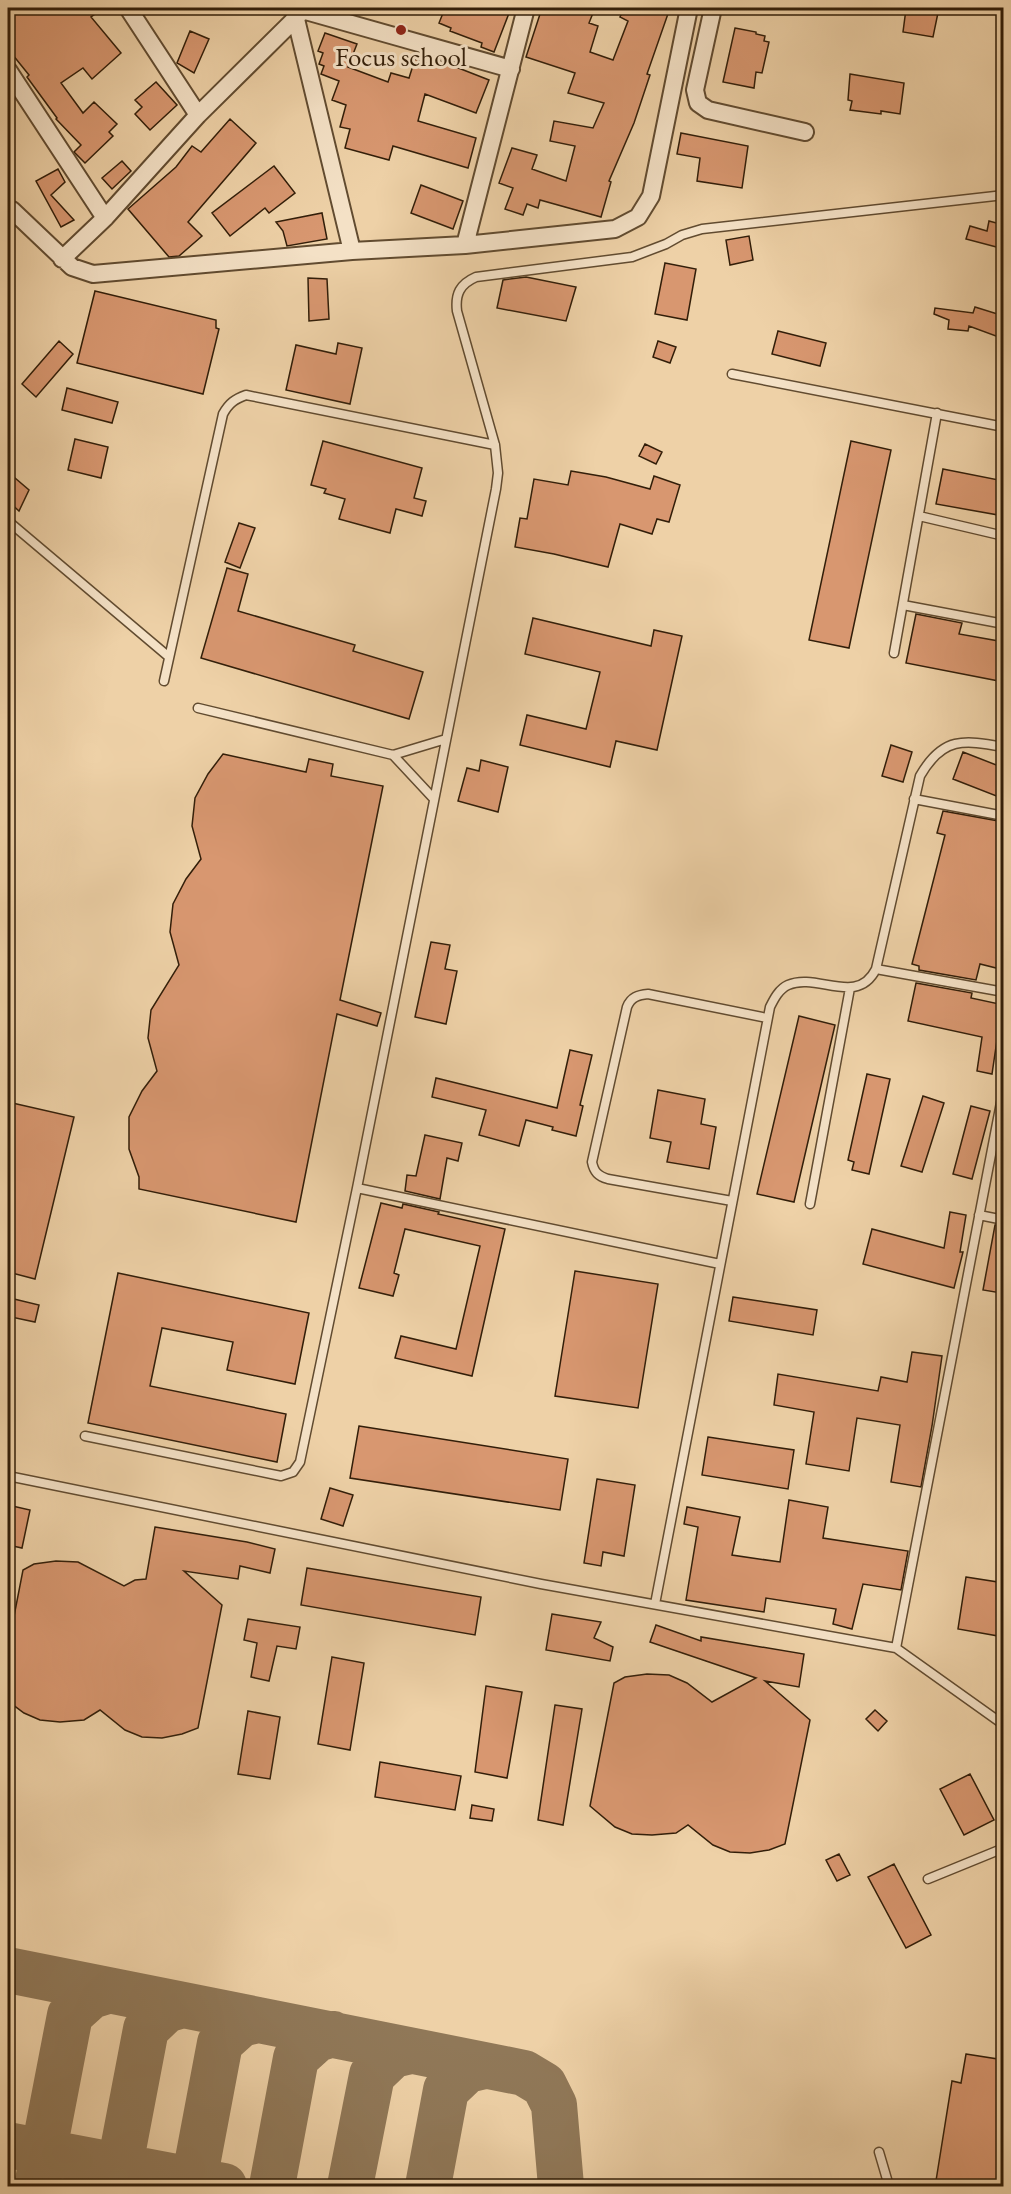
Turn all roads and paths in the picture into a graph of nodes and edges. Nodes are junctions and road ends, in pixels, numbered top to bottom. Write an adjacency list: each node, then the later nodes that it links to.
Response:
1 (128, 8): 8 (street)
2 (526, 8): 6 (street)
3 (689, 8): 13 (street)
4 (713, 8): 9 (street)
5 (299, 11): 6 (street); 8 (street); 14 (street)
6 (511, 69): 13 (street)
7 (8, 70): 12 (street)
8 (198, 116): 12 (street)
9 (805, 132)
10 (1004, 195): 19 (lane)
11 (8, 210): 15 (street)
12 (105, 218): 15 (street)
13 (465, 244): 14 (street)
14 (352, 251): 15 (street)
15 (62, 259)
16 (732, 374): 17 (lane)
17 (937, 413): 18 (lane); 20 (lane)
18 (1004, 427)
19 (495, 445): 26 (lane); 29 (lane)
20 (919, 516): 22 (lane); 23 (lane)
21 (8, 521): 26 (lane)
22 (1004, 536)
23 (903, 605): 24 (lane); 25 (lane)
24 (1004, 624)
25 (894, 653)
26 (170, 657): 27 (lane)
27 (164, 681)
28 (198, 708): 31 (lane)
29 (446, 739): 31 (lane); 32 (lane)
30 (1004, 747): 33 (lane)
31 (393, 755): 32 (lane)
32 (434, 799): 40 (lane)
33 (914, 799): 34 (lane); 35 (lane)
34 (1004, 816)
35 (876, 969): 36 (lane); 37 (lane)
36 (850, 988): 38 (lane); 42 (lane)
37 (1004, 992)
38 (766, 1018): 41 (lane); 41 (lane)
39 (1004, 1087): 43 (lane)
40 (357, 1188): 45 (lane); 46 (lane)
41 (732, 1201): 45 (lane)
42 (810, 1204)
43 (979, 1215): 44 (lane); 49 (lane)
44 (1004, 1220)
45 (720, 1264): 48 (lane)
46 (85, 1436)
47 (8, 1476): 48 (lane)
48 (655, 1604): 49 (lane)
49 (896, 1648): 50 (lane)
50 (1004, 1725)
51 (1004, 1848): 52 (lane)
52 (928, 1879)
53 (879, 2152): 54 (lane)
54 (889, 2187)

